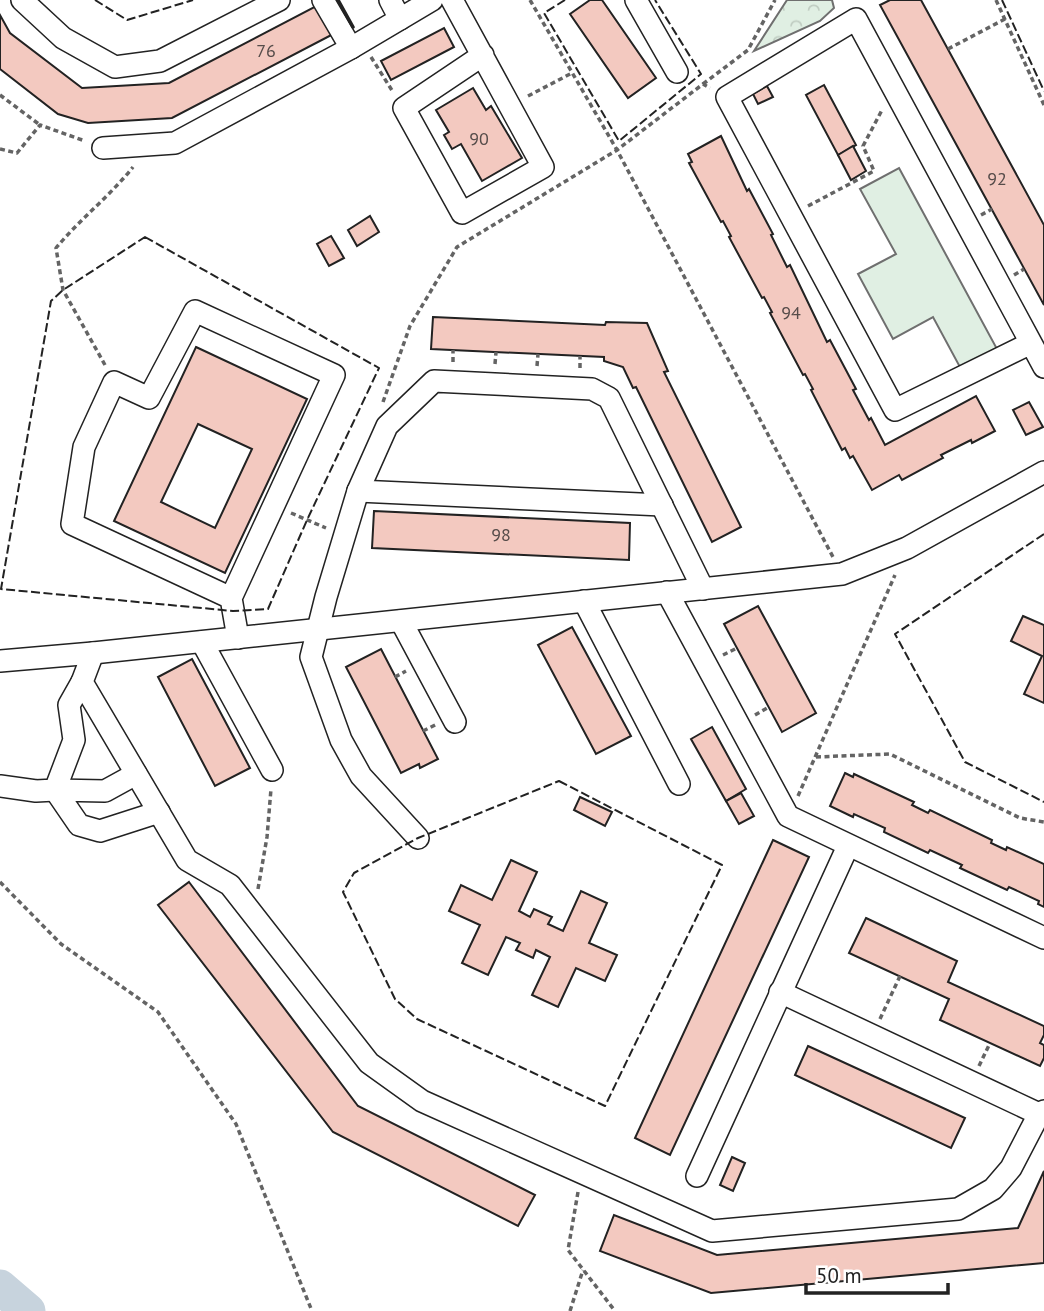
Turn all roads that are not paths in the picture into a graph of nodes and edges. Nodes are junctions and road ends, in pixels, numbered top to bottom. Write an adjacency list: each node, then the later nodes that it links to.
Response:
1 (22, 0): 2 (street)
2 (279, 0)
3 (323, 0): 9 (street)
4 (390, 0): 8 (street)
5 (432, 0): 8 (street)
6 (452, 0): 10 (street)
7 (636, 0): 11 (street)
8 (400, 19): 9 (street)
9 (356, 45): 12 (street)
10 (483, 55): 10 (street)
11 (677, 72)
12 (103, 148)
13 (1031, 343): 13 (street); 14 (street)
14 (1044, 367)
15 (1044, 472): 18 (street)
16 (358, 491): 17 (street); 17 (street); 23 (street)
17 (662, 505): 18 (street)
18 (703, 589): 19 (street)
19 (667, 592): 21 (street); 37 (street)
20 (231, 598): 20 (street); 24 (street)
21 (584, 601): 22 (street); 32 (street)
22 (401, 621): 23 (street); 29 (street)
23 (318, 629): 24 (street); 36 (street)
24 (237, 638): 25 (street)
25 (202, 642): 26 (street); 30 (street)
26 (93, 653): 27 (street); 28 (street)
27 (0, 661)
28 (82, 682): 31 (street); 34 (street)
29 (455, 722)
30 (272, 771)
31 (136, 774): 34 (street); 35 (street)
32 (679, 784)
33 (0, 786): 34 (street)
34 (55, 790): 35 (street)
35 (159, 812): 40 (street)
36 (418, 838)
37 (848, 846): 38 (street); 39 (street)
38 (1044, 938)
39 (780, 992): 40 (street); 41 (street)
40 (1042, 1112)
41 (697, 1176)

